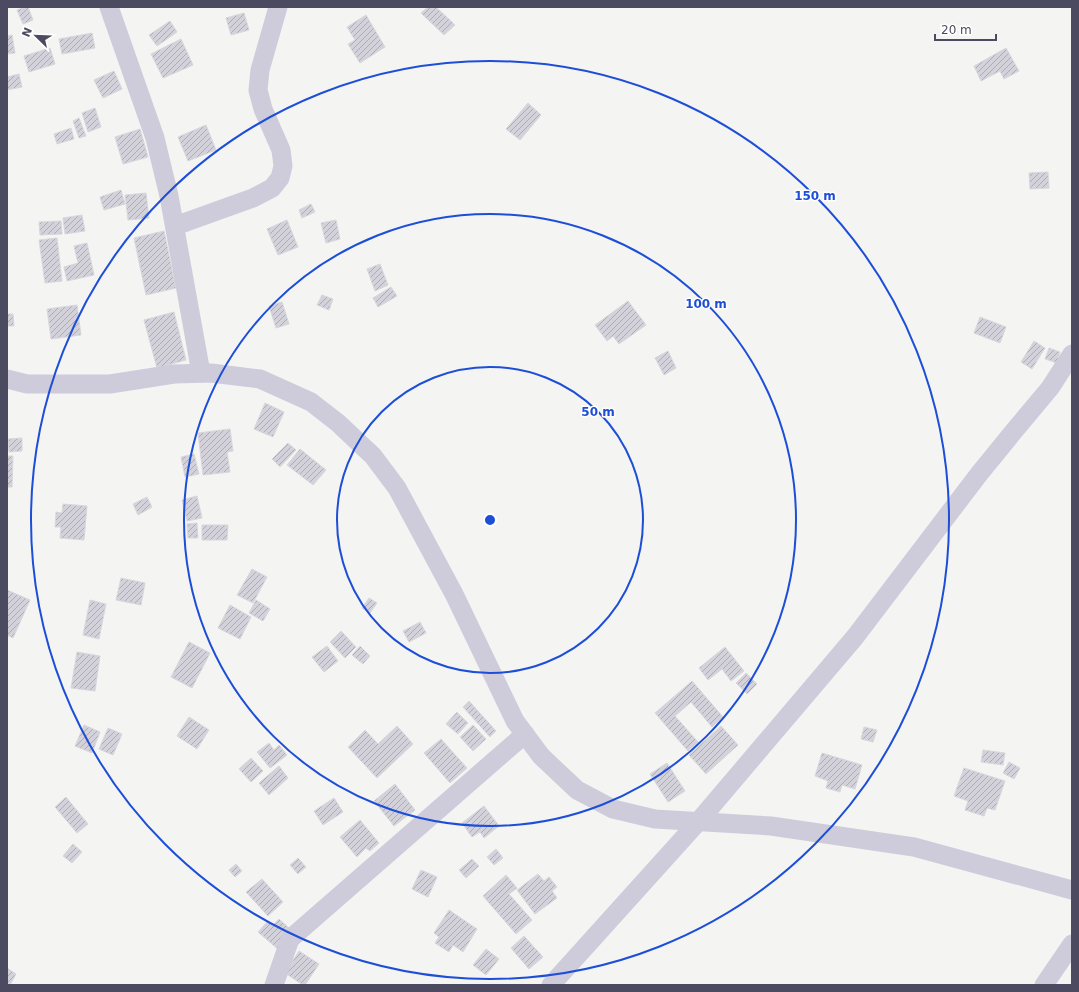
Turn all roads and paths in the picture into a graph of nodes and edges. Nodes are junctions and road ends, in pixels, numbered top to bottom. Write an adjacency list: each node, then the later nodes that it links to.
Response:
1 (109, 7): 3 (street)
2 (278, 7): 3 (street)
3 (175, 226): 5 (street)
4 (1072, 354): 8 (street)
5 (201, 373): 6 (street); 7 (street)
6 (7, 379)
7 (525, 734): 8 (street); 11 (street)
8 (698, 822): 9 (street); 12 (street)
9 (1072, 890)
10 (1072, 944): 13 (street)
11 (274, 985)
12 (552, 985)
13 (1044, 985)

